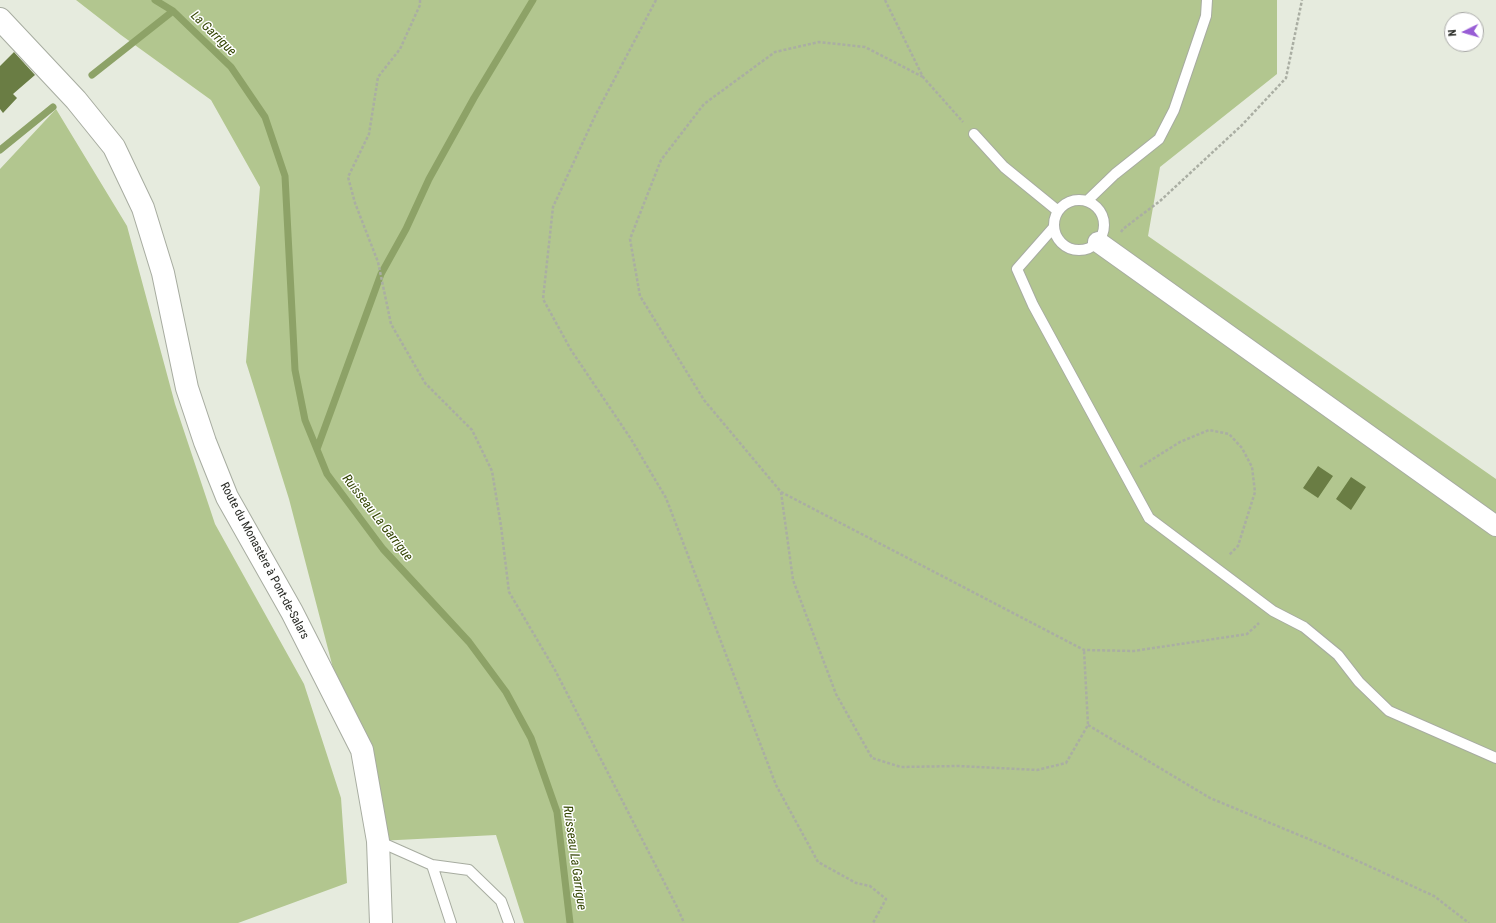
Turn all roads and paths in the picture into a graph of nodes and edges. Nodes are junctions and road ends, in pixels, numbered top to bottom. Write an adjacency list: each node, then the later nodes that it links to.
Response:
1 (420, 0): 27 (path)
2 (656, 0): 28 (path)
3 (885, 0): 7 (path)
4 (1207, 0): 9 (lane)
5 (1302, 0): 12 (path)
6 (0, 19): 22 (street, Route du Monastère à Pont-de-Salars)
7 (923, 77): 8 (path); 15 (path)
8 (974, 134): 10 (lane)
9 (1087, 201): 10 (lane); 13 (lane)
10 (1058, 211): 11 (lane)
11 (1054, 227): 13 (lane); 14 (lane)
12 (1123, 229)
13 (1098, 242): 16 (street)
14 (1126, 476): 17 (lane); 17 (path)
15 (781, 492): 19 (path); 20 (path)
16 (1496, 526)
17 (1216, 568): 18 (lane)
18 (1273, 610): 19 (path); 21 (lane)
19 (1084, 650): 20 (path)
20 (1088, 725): 29 (path)
21 (1496, 758)
22 (378, 841): 23 (lane); 24 (street, Route du Monastère à Pont-de-Salars)
23 (432, 865): 25 (lane); 26 (lane)
24 (381, 916)
25 (451, 923)
26 (509, 923)
27 (684, 923)
28 (872, 923)
29 (1469, 923)

